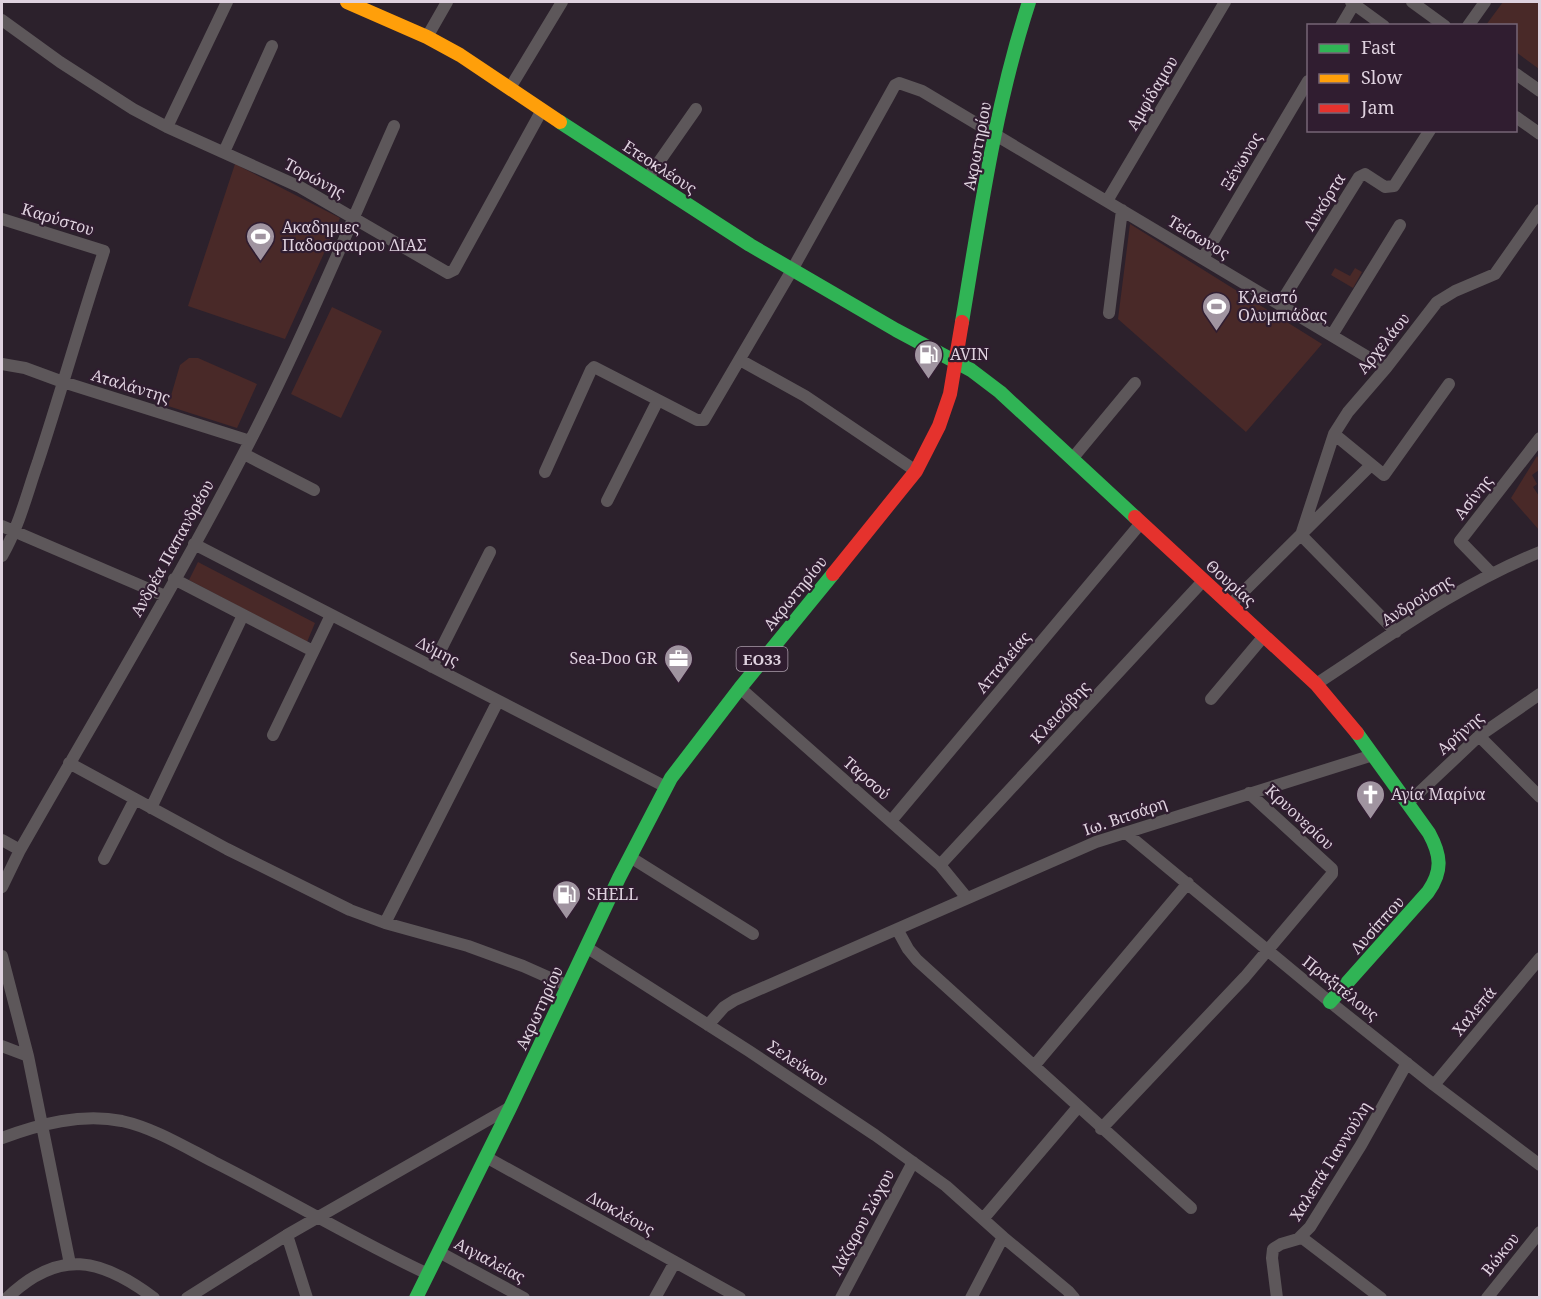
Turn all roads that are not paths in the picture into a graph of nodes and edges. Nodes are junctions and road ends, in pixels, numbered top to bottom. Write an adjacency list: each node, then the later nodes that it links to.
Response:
1 (227, 2): 25 (street)
2 (347, 2): 15 (street, Ετεοκλέους)
3 (447, 2): 15 (street)
4 (562, 2): 19 (street)
5 (1029, 2): 27 (street, Ακρωτηρίου / ΕΟ33)
6 (1226, 2): 31 (street, Αμφίδαμου)
7 (1412, 2): 13 (street)
8 (1485, 2): 14 (street)
9 (1352, 3): 11 (street); 12 (street)
10 (2, 20): 25 (street, Τορώνης)
11 (1342, 24)
12 (1381, 24)
13 (1442, 24)
14 (1469, 24)
15 (427, 37): 19 (street, Ετεοκλέους)
16 (272, 46): 29 (street)
17 (1517, 75): 20 (street)
18 (1307, 83): 37 (street, Ξένωνος)
19 (510, 88): 22 (street, Ετεοκλέους)
20 (1539, 91)
21 (696, 109): 30 (street)
22 (542, 110): 30 (street, Ετεοκλέους); 34 (street, Τορώνης)
23 (1517, 118): 28 (street)
24 (394, 126): 34 (street, Ανδρέα Παπανδρέου)
25 (167, 127): 29 (street, Τορώνης)
26 (1429, 132): 39 (street, Λυκόρτα)
27 (994, 134): 31 (street, Τείσωνος); 38 (street, Τείσωνος); 43 (street, Ακρωτηρίου / ΕΟ33)
28 (1539, 134)
29 (224, 152): 34 (street, Τορώνης)
30 (647, 179): 38 (street, Ετεοκλέους)
31 (1107, 201): 32 (street, Τείσωνος)
32 (1122, 210): 37 (street, Τείσωνος); 40 (street)
33 (1539, 210): 45 (street, Αρχελάου)
34 (354, 217): 52 (street, Ανδρέα Παπανδρέου)
35 (2, 219): 46 (street, Καρύστου)
36 (1400, 225): 41 (street)
37 (1203, 258): 39 (street, Τείσωνος)
38 (792, 270): 42 (street, Τείσωνος); 43 (street, Ετεοκλέους)
39 (1280, 304): 41 (street, Τείσωνος)
40 (1109, 313)
41 (1332, 335): 45 (street, Τείσωνος)
42 (740, 360): 49 (street, Τείσωνος); 56 (street)
43 (956, 361): 54 (street, Θουρίας); 56 (street, Ακρωτηρίου / ΕΟ33)
44 (2, 364): 46 (street, Αταλάντης)
45 (1386, 368): 50 (street, Αρχελάου)
46 (63, 382): 52 (street, Αταλάντης); 62 (street)
47 (1135, 383): 54 (street)
48 (1449, 384): 55 (street)
49 (658, 400): 57 (street); 59 (street)
50 (1334, 434): 55 (street); 63 (street, Αρχελάου)
51 (1539, 438): 68 (street, Ασίνης)
52 (250, 441): 53 (street, Ανδρέα Παπανδρέου)
53 (244, 453): 58 (street); 64 (street, Ανδρέα Παπανδρέου)
54 (1072, 459): 60 (street, Θουρίας)
55 (1371, 465): 63 (street)
56 (916, 471): 80 (street, Ακρωτηρίου / ΕΟ33)
57 (545, 472)
58 (314, 490)
59 (607, 501)
60 (1141, 523): 70 (street, Θουρίας); 94 (street, Ατταλείας)
61 (2, 526): 62 (street)
62 (14, 531): 67 (street); 71 (street)
63 (1301, 535): 72 (street); 75 (street)
64 (194, 544): 69 (street, Ανδρέα Παπανδρέου); 74 (street, Δύμης)
65 (490, 552): 78 (street)
66 (1539, 552): 68 (street, Ανδρούσης)
67 (2, 556)
68 (1492, 574): 75 (street, Ανδρούσης)
69 (174, 579): 71 (street, Ανδρέα Παπανδρέου); 73 (street)
70 (1203, 581): 72 (street, Θουρίας); 100 (street, Κλεισόβης)
71 (165, 596): 87 (street, Ανδρέα Παπανδρέου)
72 (1230, 605): 76 (street, Θουρίας)
73 (243, 615): 77 (street); 93 (street)
74 (331, 615): 77 (street); 78 (street, Δύμης)
75 (1396, 632): 79 (street, Ανδρούσης)
76 (1264, 636): 79 (street, Θουρίας); 82 (street)
77 (313, 651): 84 (street)
78 (432, 667): 83 (street, Δύμης)
79 (1316, 684): 86 (street, Θουρίας)
80 (740, 688): 88 (street, Ακρωτηρίου / ΕΟ33); 94 (street, Ταρσού)
81 (1539, 694): 85 (street, Αρήνης)
82 (1211, 699)
83 (498, 701): 88 (street, Δύμης); 105 (street)
84 (273, 735)
85 (1479, 736): 90 (street); 92 (street, Αρήνης)
86 (1373, 755): 89 (street, Ιω. Βιτσάρη); 92 (street, Θουρίας)
87 (69, 763): 91 (street); 97 (street, Ανδρέα Παπανδρέου)
88 (666, 787): 98 (street, Ακρωτηρίου / ΕΟ33)
89 (1249, 792): 95 (street, Ιω. Βιτσάρη); 109 (street, Κρυονερίου)
90 (1539, 796)
91 (135, 799): 93 (street); 99 (street)
92 (1408, 803): 101 (street, Θουρίας)
93 (150, 808): 105 (street)
94 (891, 821): 100 (street, Ταρσού)
95 (1126, 832): 102 (street, Πραξιτέλους); 104 (street, Ιω. Βιτσάρη)
96 (2, 840): 97 (street)
97 (20, 850): 103 (street, Ανδρέα Παπανδρέου)
98 (630, 857): 107 (street); 108 (street, Ακρωτηρίου / ΕΟ33)
99 (104, 859)
100 (940, 865): 104 (street, Ταρσού)
101 (1440, 866): 113 (street, Λυσίππου)
102 (1188, 883): 109 (street, Πραξιτέλους); 118 (street)
103 (2, 887)
104 (968, 898): 106 (street, Ιω. Βιτσάρη)
105 (385, 923): 112 (street)
106 (897, 929): 114 (street, Ιω. Βιτσάρη); 118 (street)
107 (753, 934)
108 (586, 947): 112 (street, Ακρωτηρίου / ΕΟ33); 114 (street, Σελεύκου)
109 (1269, 950): 113 (street, Πραξιτέλους); 123 (street)
110 (2, 956): 116 (street)
111 (1539, 958): 119 (street, Χαλεπά)
112 (568, 986): 121 (street, Ακρωτηρίου / ΕΟ33)
113 (1330, 1002): 117 (street, Πραξιτέλους)
114 (708, 1025): 126 (street, Σελεύκου)
115 (2, 1046): 116 (street)
116 (28, 1056): 122 (street)
117 (1407, 1063): 119 (street, Πραξιτέλους); 134 (street, Χαλεπά Γιαννούλη)
118 (1034, 1066): 120 (street)
119 (1434, 1085): 127 (street, Πραξιτέλους)
120 (1078, 1107): 123 (street); 130 (street)
121 (510, 1108): 125 (street, Ακρωτηρίου / ΕΟ33); 129 (street)
122 (43, 1125): 124 (street); 129 (street); 137 (street)
123 (1101, 1129): 128 (street)
124 (2, 1138)
125 (486, 1157): 135 (street, Ακρωτηρίου / ΕΟ33); 136 (street, Διοκλέους)
126 (913, 1162): 130 (street, Σελεύκου); 148 (street, Λάζαρου Σώχου)
127 (1539, 1165)
128 (1191, 1208)
129 (318, 1218): 132 (street); 138 (street)
130 (983, 1219): 133 (street, Σελεύκου)
131 (1539, 1232): 152 (street, Βώκου)
132 (287, 1236): 142 (street); 143 (street)
133 (1003, 1237): 139 (street, Σελεύκου); 149 (street)
134 (1301, 1237): 150 (street, Χαλεπά Γιαννούλη); 151 (street)
135 (440, 1252): 138 (street, Ακρωτηρίου / ΕΟ33); 145 (street, Αιγιαλείας)
136 (675, 1262): 146 (street); 147 (street, Διοκλέους)
137 (70, 1264): 140 (street); 141 (street)
138 (428, 1274): 144 (street, Ακρωτηρίου / ΕΟ33)
139 (1074, 1297)
140 (7, 1298)
141 (154, 1298)
142 (187, 1298)
143 (307, 1298)
144 (416, 1298)
145 (524, 1298)
146 (655, 1298)
147 (740, 1298)
148 (841, 1298)
149 (971, 1298)
150 (1277, 1298)
151 (1382, 1298)
152 (1487, 1298)

